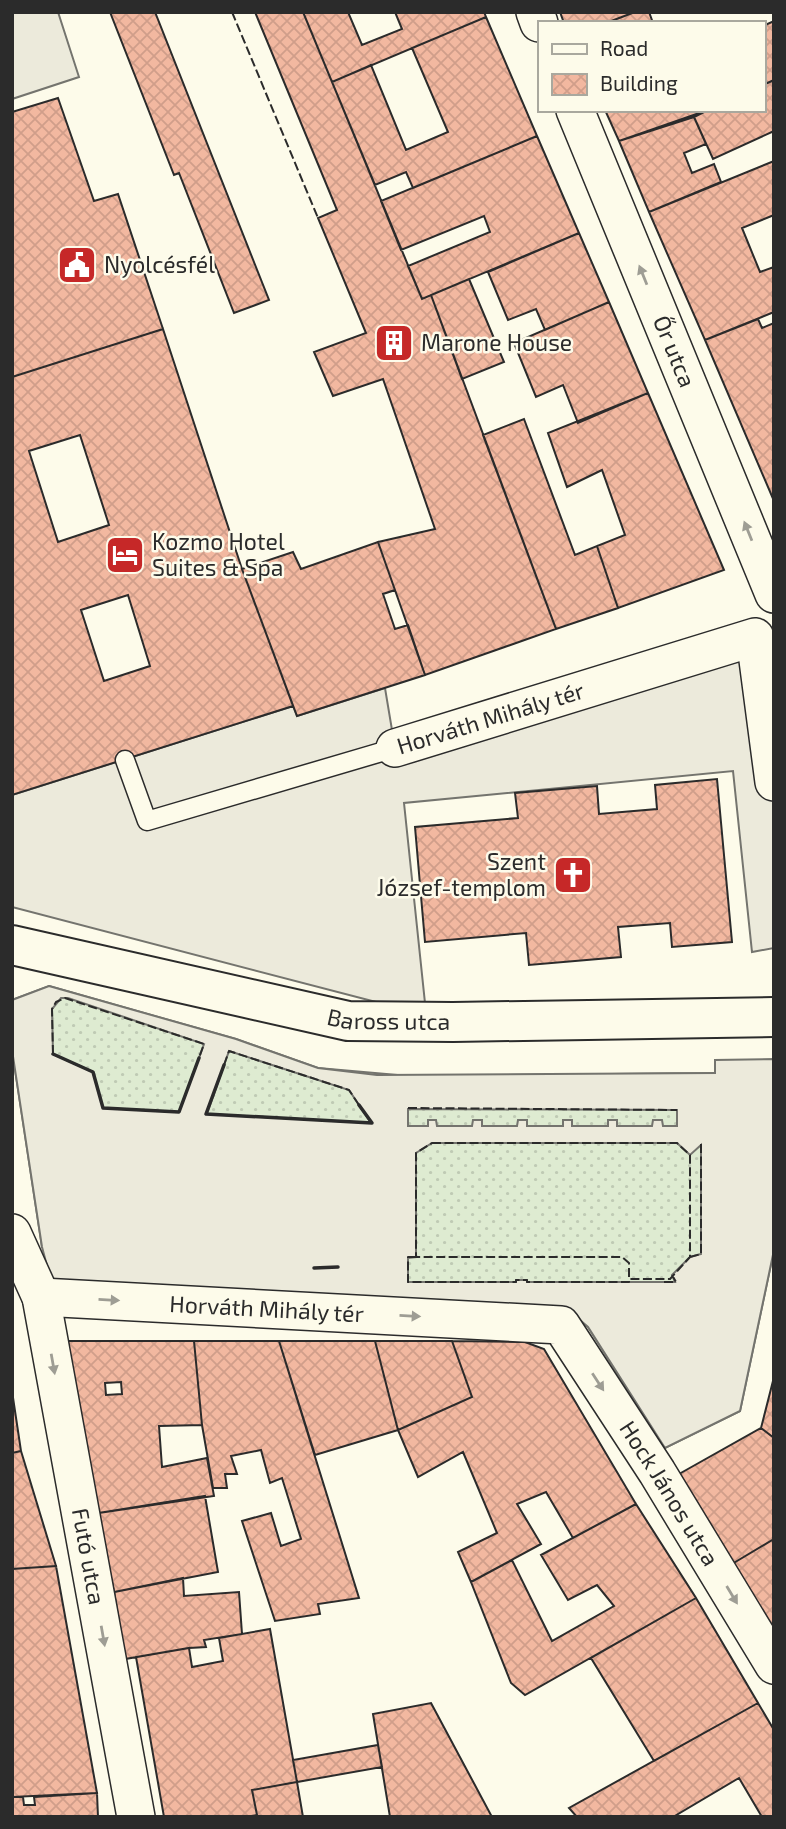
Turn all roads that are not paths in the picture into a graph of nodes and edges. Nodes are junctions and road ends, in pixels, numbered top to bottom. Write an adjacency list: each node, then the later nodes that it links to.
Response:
1 (576, 112): 2 (street, Őr utca, one-way to 1)
2 (774, 594)
3 (764, 630): 4 (street, Horváth Mihály tér); 6 (street, Horváth Mihály tér)
4 (396, 748): 5 (lane, Horváth Mihály tér)
5 (125, 760)
6 (774, 782)
7 (12, 945): 8 (street, Baross utca)
8 (774, 1017)
9 (12, 1234): 10 (street)
10 (41, 1297): 11 (street, Horváth Mihály tér, one-way to 11); 13 (street, Futó utca, one-way to 13)
11 (561, 1325): 12 (street, Hock János utca, one-way to 12)
12 (774, 1665)
13 (136, 1817)

